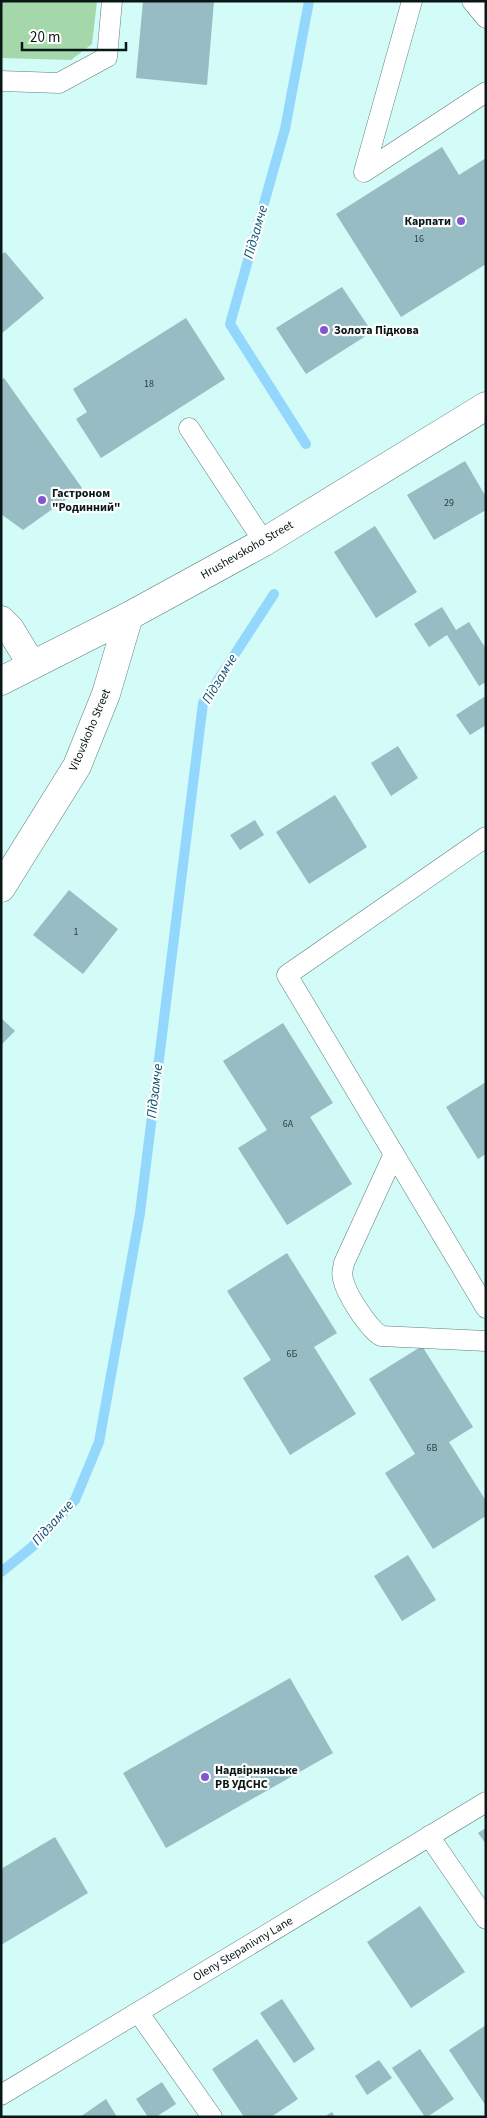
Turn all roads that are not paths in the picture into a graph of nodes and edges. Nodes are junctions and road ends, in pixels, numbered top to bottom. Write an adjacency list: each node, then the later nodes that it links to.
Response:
1 (112, 1): 5 (lane)
2 (412, 1): 6 (lane)
3 (472, 1): 4 (lane)
4 (486, 18)
5 (1, 81)
6 (486, 92)
7 (486, 406): 9 (street, Hrushevskoho Street)
8 (189, 428): 9 (lane)
9 (264, 542): 10 (street, Hrushevskoho Street)
10 (129, 616): 12 (street, Hrushevskoho Street); 15 (street, Vitovskoho Street)
11 (1, 620): 12 (street)
12 (32, 665): 13 (street, Hrushevskoho Street)
13 (1, 681)
14 (486, 838): 16 (lane)
15 (1, 888)
16 (394, 1154): 17 (lane); 18 (lane)
17 (486, 1308)
18 (486, 1341)
19 (486, 1802): 20 (lane, Oleny Stepanivny Lane)
20 (429, 1836): 21 (lane); 22 (lane, Oleny Stepanivny Lane)
21 (486, 1919)
22 (138, 2012): 23 (lane, Oleny Stepanivny Lane); 24 (lane)
23 (1, 2095)
24 (212, 2117)

